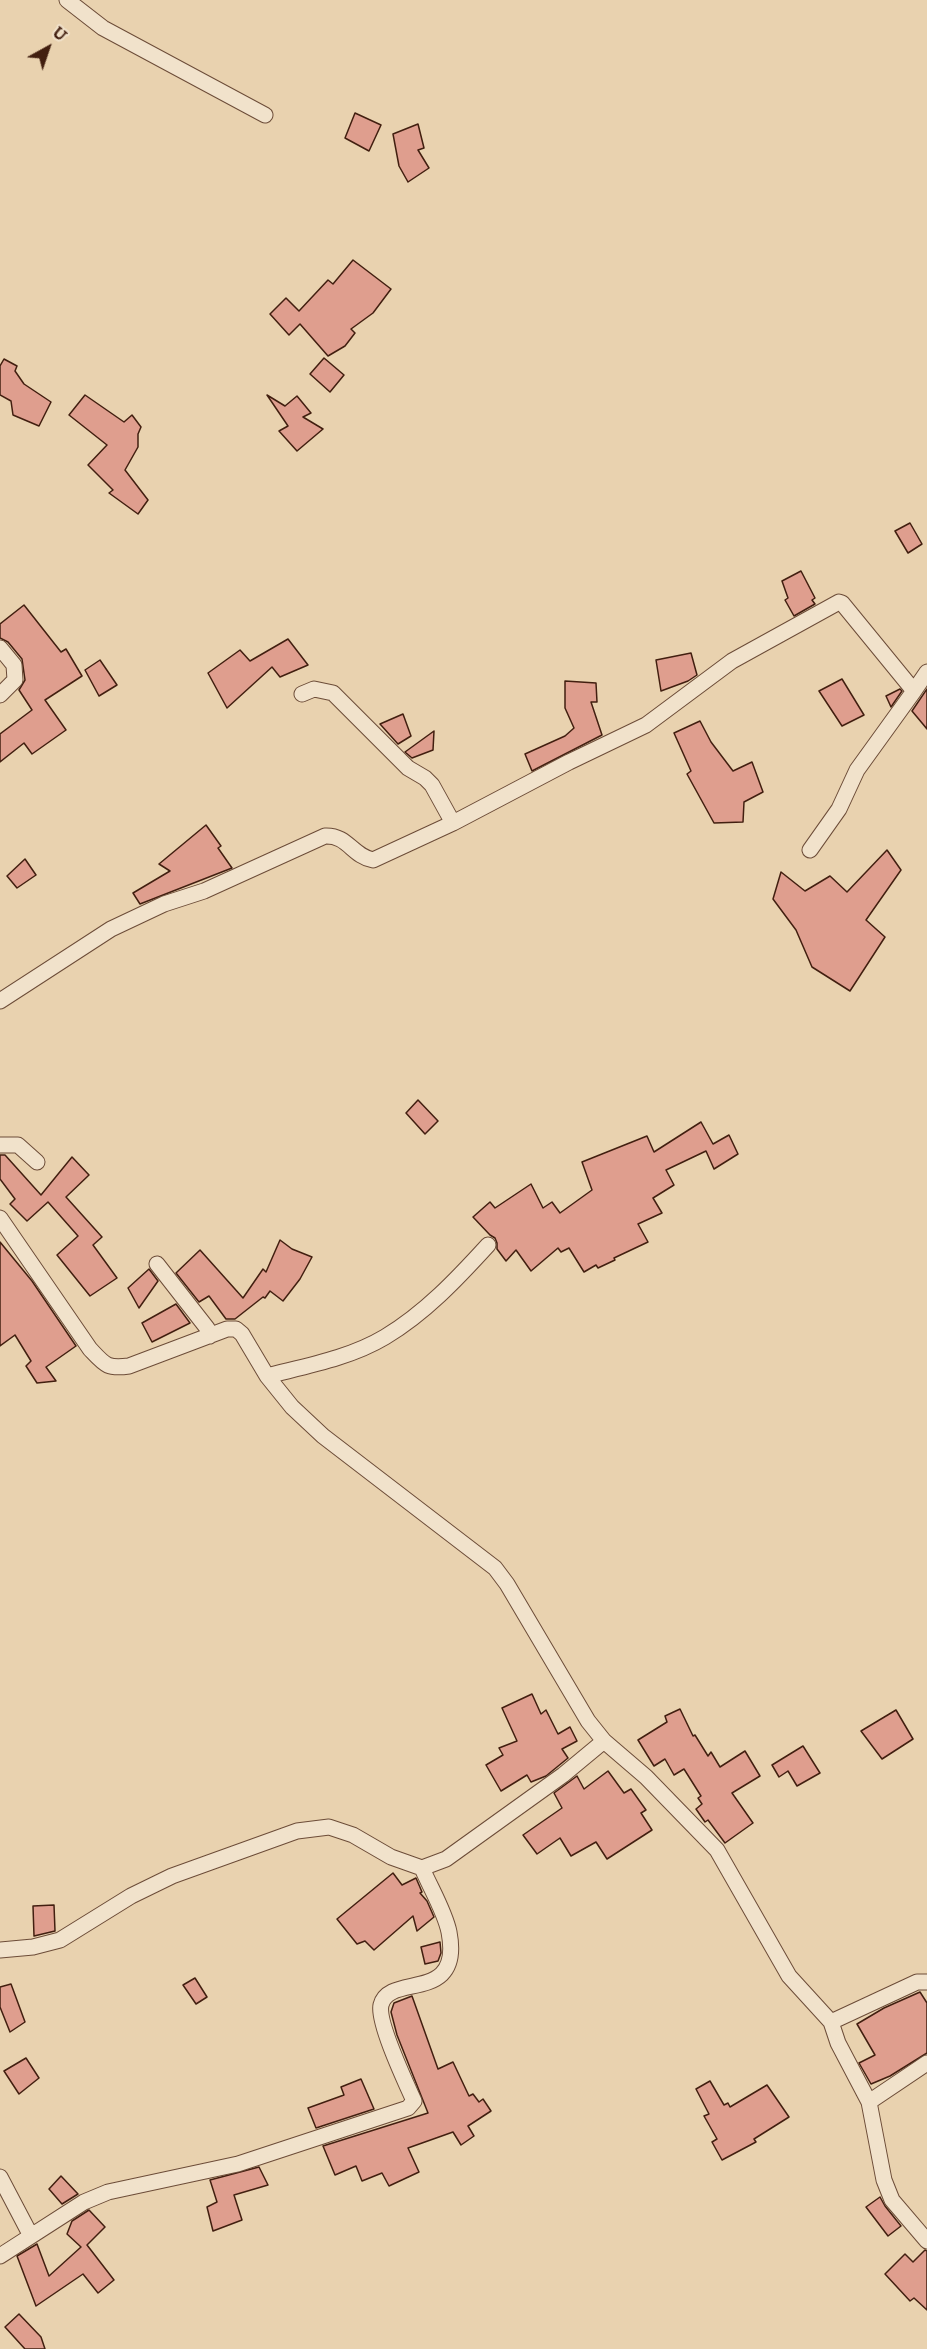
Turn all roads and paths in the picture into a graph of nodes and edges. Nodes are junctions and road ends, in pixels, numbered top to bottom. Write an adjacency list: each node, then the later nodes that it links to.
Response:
1 (67, 0): 2 (street)
2 (265, 115)
3 (0, 648): 7 (street)
4 (927, 672): 5 (street)
5 (914, 691): 8 (street); 9 (street)
6 (302, 694): 8 (street)
7 (0, 695)
8 (453, 823): 10 (street)
9 (810, 850)
10 (0, 1001)
11 (0, 1145): 12 (street)
12 (37, 1162)
13 (0, 1218): 16 (street)
14 (488, 1245): 17 (street)
15 (157, 1264): 16 (street)
16 (210, 1336): 17 (street)
17 (267, 1376): 18 (street)
18 (604, 1741): 19 (street); 22 (street)
19 (422, 1868): 20 (street); 26 (street)
20 (0, 1950)
21 (927, 1982): 22 (street)
22 (831, 2022): 24 (street)
23 (927, 2063): 24 (street)
24 (869, 2102): 27 (street)
25 (0, 2177): 26 (street)
26 (31, 2236): 28 (street)
27 (927, 2241)
28 (0, 2256)

